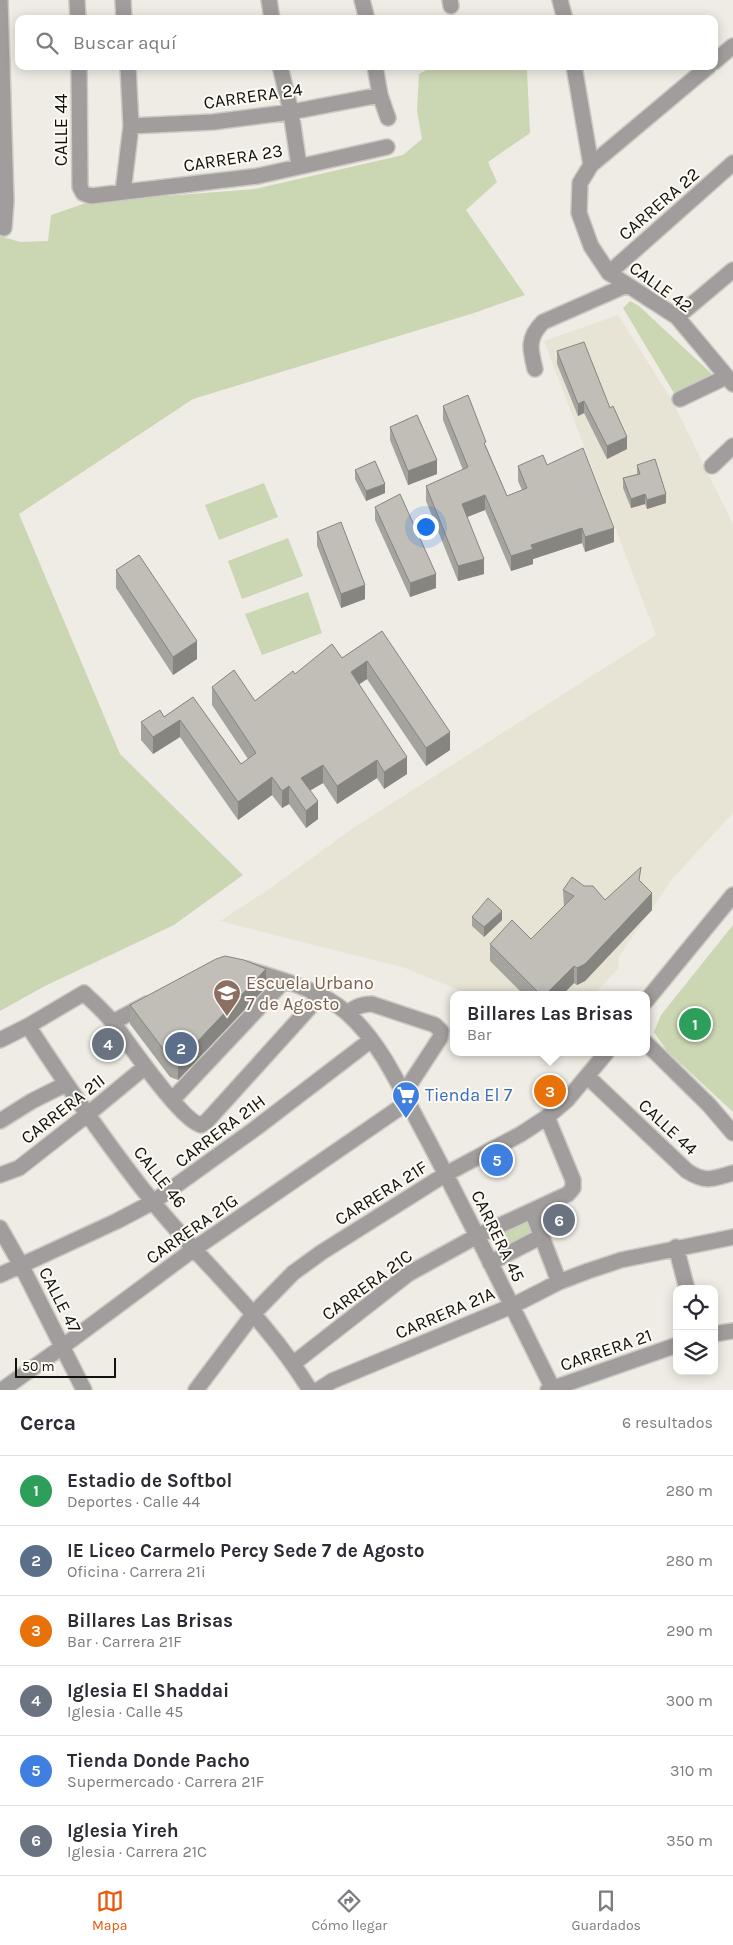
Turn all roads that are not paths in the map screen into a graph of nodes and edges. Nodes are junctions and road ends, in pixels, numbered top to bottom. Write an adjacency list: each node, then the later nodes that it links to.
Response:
1 (0, 0): 30 (street)
2 (77, 0): 7 (street)
3 (123, 0): 8 (street)
4 (269, 0): 9 (street)
5 (362, 0): 10 (street)
6 (560, 0): 11 (street)
7 (78, 15)
8 (124, 15)
9 (271, 15)
10 (366, 15)
11 (564, 15)
12 (733, 46): 13 (street)
13 (718, 59)
14 (79, 70): 29 (street, CALLE 44)
15 (128, 70): 23 (street)
16 (281, 70): 21 (street)
17 (377, 70): 20 (street)
18 (575, 70): 26 (street)
19 (704, 70): 26 (street)
20 (380, 95): 21 (street, CARRERA 24); 22 (street)
21 (291, 112): 23 (street, CARRERA 24); 27 (street)
22 (388, 118)
23 (131, 126): 28 (street)
24 (387, 147): 27 (street, CARRERA 23)
25 (733, 163): 32 (street, CARRERA 22)
26 (591, 165): 32 (street, CALLE 42)
27 (300, 166): 28 (street, CARRERA 23)
28 (123, 192): 29 (street, CARRERA 23)
29 (83, 193)
30 (4, 228)
31 (733, 270): 34 (street)
32 (609, 273): 33 (street, CALLE 42)
33 (627, 285): 34 (street, CALLE 42); 35 (street)
34 (677, 317): 36 (street, CALLE 42)
35 (535, 369)
36 (730, 381): 37 (street)
37 (680, 399)
38 (733, 446): 39 (street)
39 (712, 466)
40 (733, 895): 45 (street)
41 (230, 966): 42 (street, CARRERA 45)
42 (284, 981): 43 (street, CARRERA 45); 57 (street)
43 (321, 995): 46 (street, CARRERA 45); 57 (street)
44 (162, 996): 47 (street)
45 (650, 996)
46 (347, 1013): 50 (street, CARRERA 45); 56 (street)
47 (113, 1022): 48 (street); 53 (street)
48 (28, 1026): 49 (street); 55 (street, CALLE 46)
49 (0, 1040)
50 (371, 1040): 56 (street, CARRERA 45); 65 (street, CARRERA 21H)
51 (650, 1047): 61 (street)
52 (604, 1056): 54 (street, CARRERA 21F)
53 (145, 1067): 57 (street); 58 (street, CARRERA 21I)
54 (588, 1077): 59 (street, CARRERA 21F); 62 (street, CALLE 44)
55 (66, 1084): 58 (street, CALLE 46); 60 (street)
56 (406, 1098): 63 (street, CARRERA 45); 72 (street, CARRERA 21G)
57 (172, 1100)
58 (88, 1114): 64 (street, CARRERA 21I); 65 (street, CALLE 46)
59 (547, 1117): 63 (street, CARRERA 21F); 66 (street, CARRERA 21C)
60 (0, 1121)
61 (733, 1133)
62 (733, 1173)
63 (446, 1174): 68 (street, CARRERA 45); 79 (street, CARRERA 21F)
64 (0, 1175)
65 (153, 1202): 72 (street, CALLE 46); 74 (street, CARRERA 21H)
66 (532, 1211): 68 (street, CARRERA 21C); 69 (street)
67 (0, 1228): 74 (street, CALLE 47)
68 (477, 1236): 73 (street, CARRERA 45); 84 (street, CARRERA 21C)
69 (542, 1236): 73 (street); 76 (street)
70 (733, 1237): 71 (street, CARRERA 21A)
71 (676, 1247): 76 (street, CARRERA 21A); 77 (street)
72 (194, 1249): 79 (street, CALLE 46); 83 (street, CARRERA 21G)
73 (490, 1263): 78 (street, CARRERA 45)
74 (21, 1265): 75 (street, CARRERA 21H); 83 (street, CALLE 47)
75 (0, 1275)
76 (559, 1282): 78 (street, CARRERA 21A)
77 (686, 1285)
78 (512, 1306): 86 (street, CARRERA 45); 90 (street, CARRERA 21A)
79 (254, 1313): 84 (street, CALLE 46); 85 (street, CARRERA 21F)
80 (733, 1331): 81 (street)
81 (718, 1333)
82 (673, 1346): 86 (street, CARRERA 21)
83 (62, 1347): 87 (street, CARRERA 21G); 88 (street, CALLE 47)
84 (294, 1363): 89 (street, CALLE 46)
85 (203, 1387)
86 (550, 1389)
87 (2, 1390)
88 (84, 1390)
89 (310, 1390)
90 (318, 1390)

